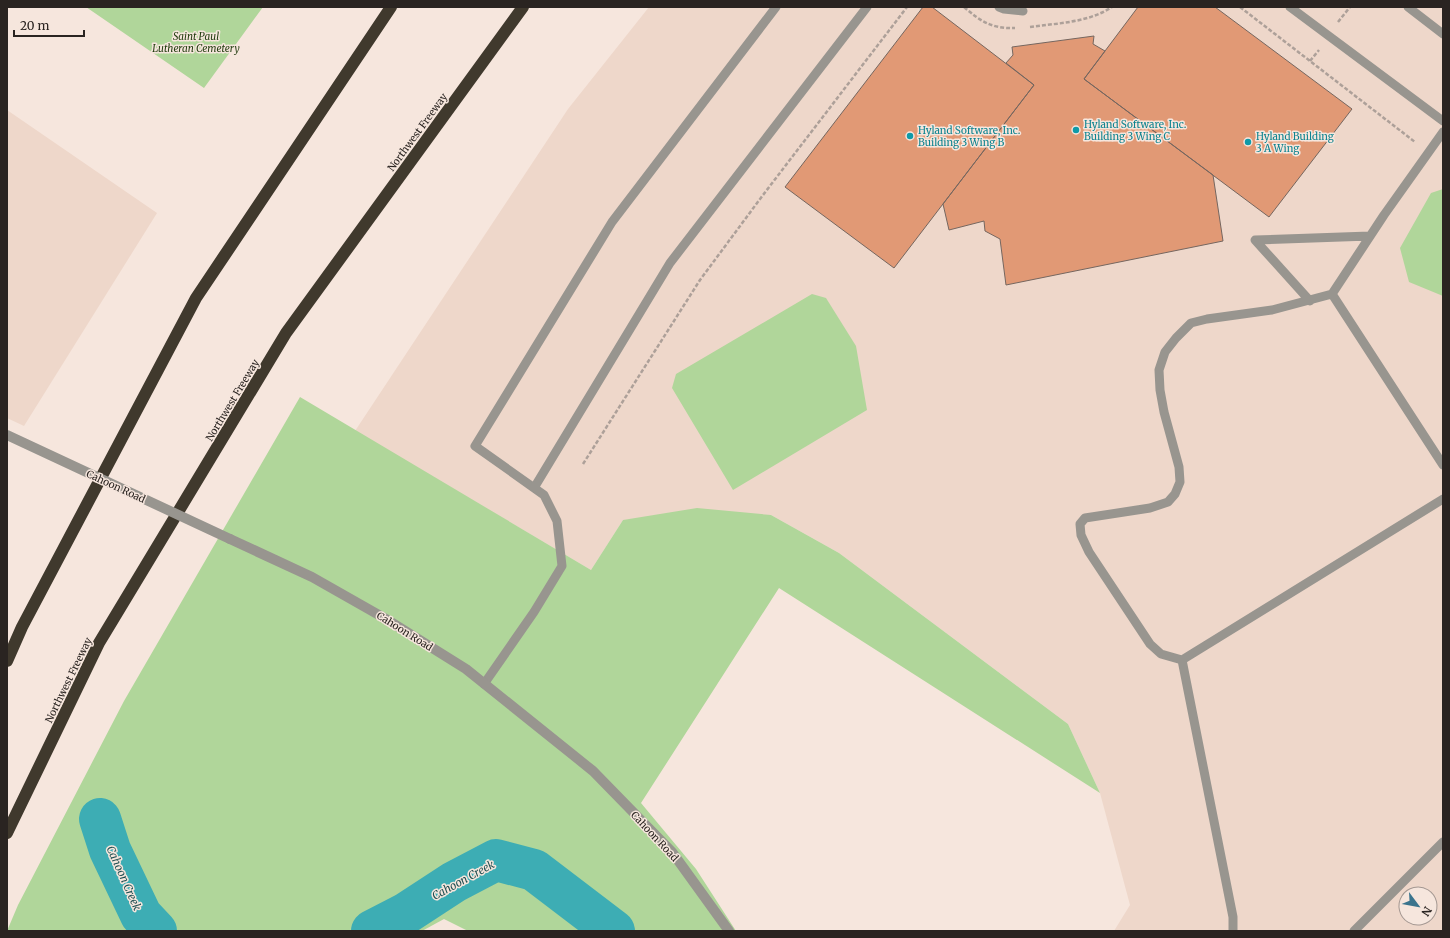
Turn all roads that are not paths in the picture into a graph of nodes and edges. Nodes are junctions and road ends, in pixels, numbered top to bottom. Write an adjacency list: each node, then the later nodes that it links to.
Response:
1 (391, 7): 20 (highway)
2 (523, 7): 22 (highway, Northwest Freeway)
3 (776, 7): 17 (lane)
4 (867, 7): 17 (lane)
5 (1000, 7): 8 (lane)
6 (1290, 7): 10 (lane)
7 (1408, 7): 9 (lane)
8 (1022, 11)
9 (1443, 34)
10 (1443, 121)
11 (1443, 132): 12 (lane)
12 (1370, 236): 13 (lane); 14 (lane)
13 (1332, 294): 14 (lane); 16 (lane)
14 (1310, 301): 19 (lane)
15 (7, 435): 21 (street, Cahoon Road, bridge)
16 (1443, 465)
17 (534, 488): 21 (lane)
18 (1443, 499): 19 (lane)
19 (1182, 660): 25 (lane)
20 (7, 661)
21 (484, 684): 24 (street, Cahoon Road)
22 (7, 833)
23 (1443, 842): 26 (lane)
24 (729, 931)
25 (1233, 931)
26 (1354, 931)

